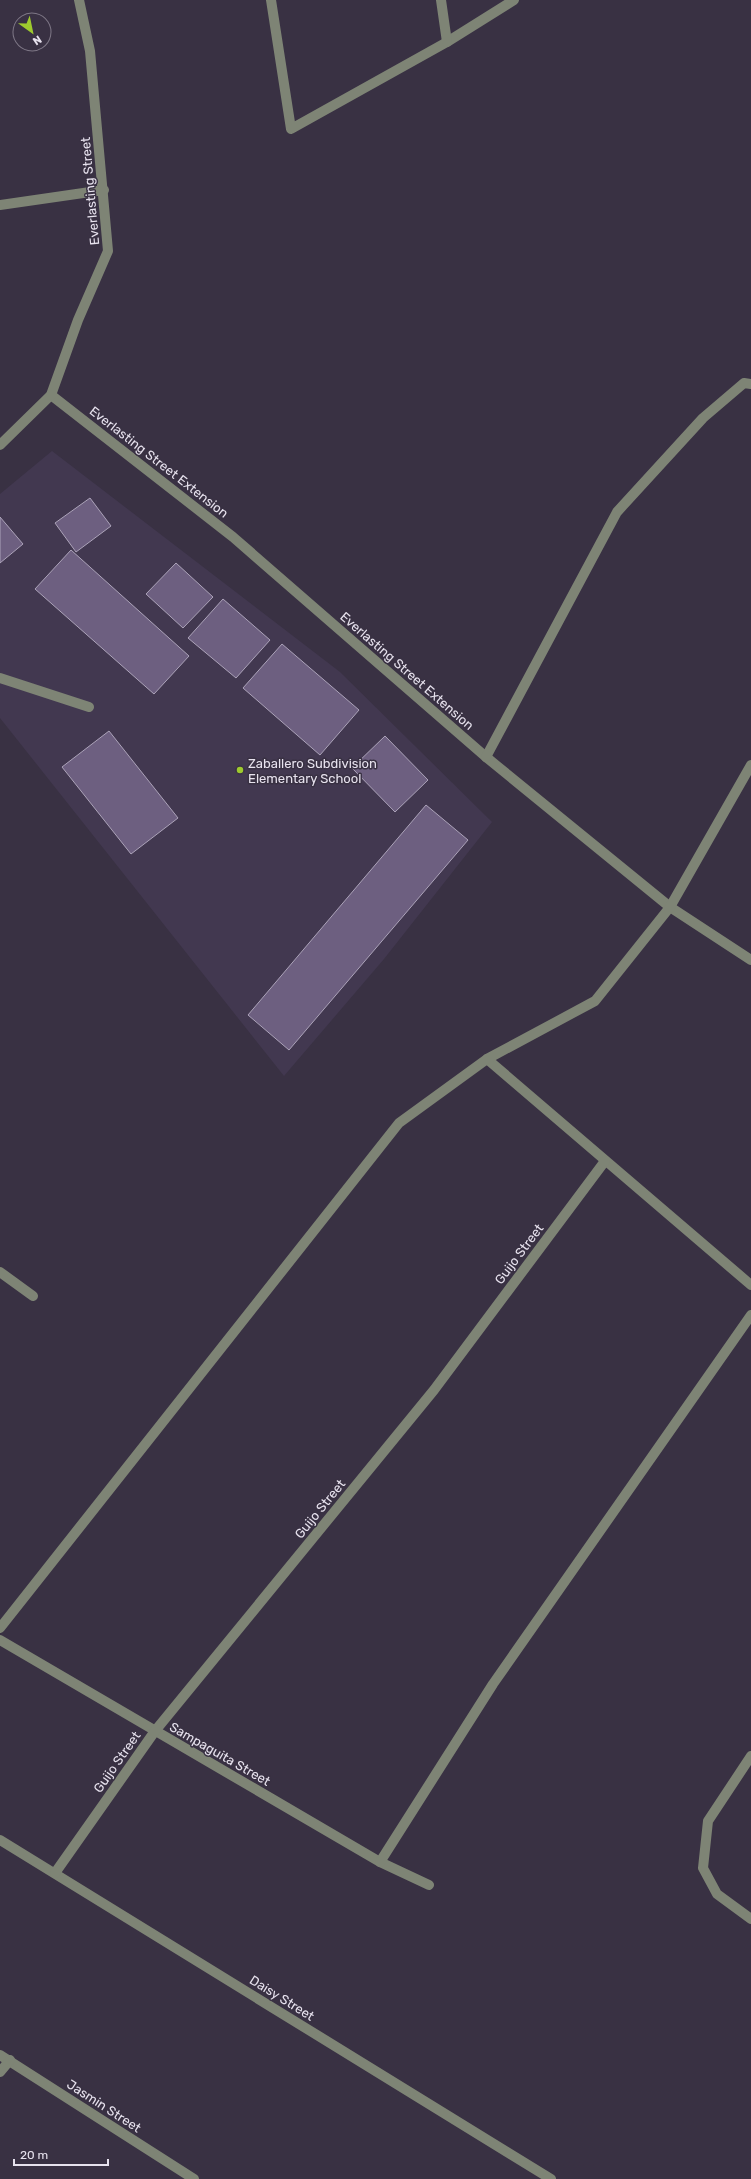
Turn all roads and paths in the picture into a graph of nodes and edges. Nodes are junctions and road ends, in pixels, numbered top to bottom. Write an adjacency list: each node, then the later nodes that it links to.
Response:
1 (79, 0): 6 (street, Everlasting Street)
2 (271, 0): 5 (street)
3 (440, 0): 5 (street)
4 (514, 0): 5 (street)
5 (447, 42)
6 (104, 190): 7 (street); 9 (street, Everlasting Street)
7 (0, 205)
8 (751, 384): 13 (street)
9 (51, 395): 10 (street, Everlasting Street); 13 (street, Everlasting Street Extension)
10 (0, 445)
11 (0, 678): 12 (street)
12 (89, 707)
13 (486, 757): 15 (street, Everlasting Street Extension)
14 (751, 766): 15 (street)
15 (670, 907): 16 (street, Everlasting Street Extension); 17 (street)
16 (751, 960)
17 (487, 1059): 18 (street); 23 (street)
18 (605, 1161): 20 (street); 25 (street, Guijo Street)
19 (0, 1272): 21 (street)
20 (751, 1285)
21 (33, 1296)
22 (751, 1315): 28 (street)
23 (0, 1628)
24 (0, 1640): 25 (street, Sampaguita Street)
25 (155, 1731): 28 (street, Sampaguita Street); 29 (street, Guijo Street)
26 (751, 1756): 31 (street)
27 (0, 1840): 29 (street, Daisy Street)
28 (380, 1862): 30 (street, Sampaguita Street)
29 (55, 1873): 37 (street, Daisy Street)
30 (429, 1885)
31 (751, 1919)
32 (0, 2055): 33 (street, Jasmin Street)
33 (10, 2060): 34 (street); 35 (street, Jasmin Street)
34 (0, 2072)
35 (180, 2176): 36 (street, Jasmin Street)
36 (194, 2179)
37 (551, 2179)

